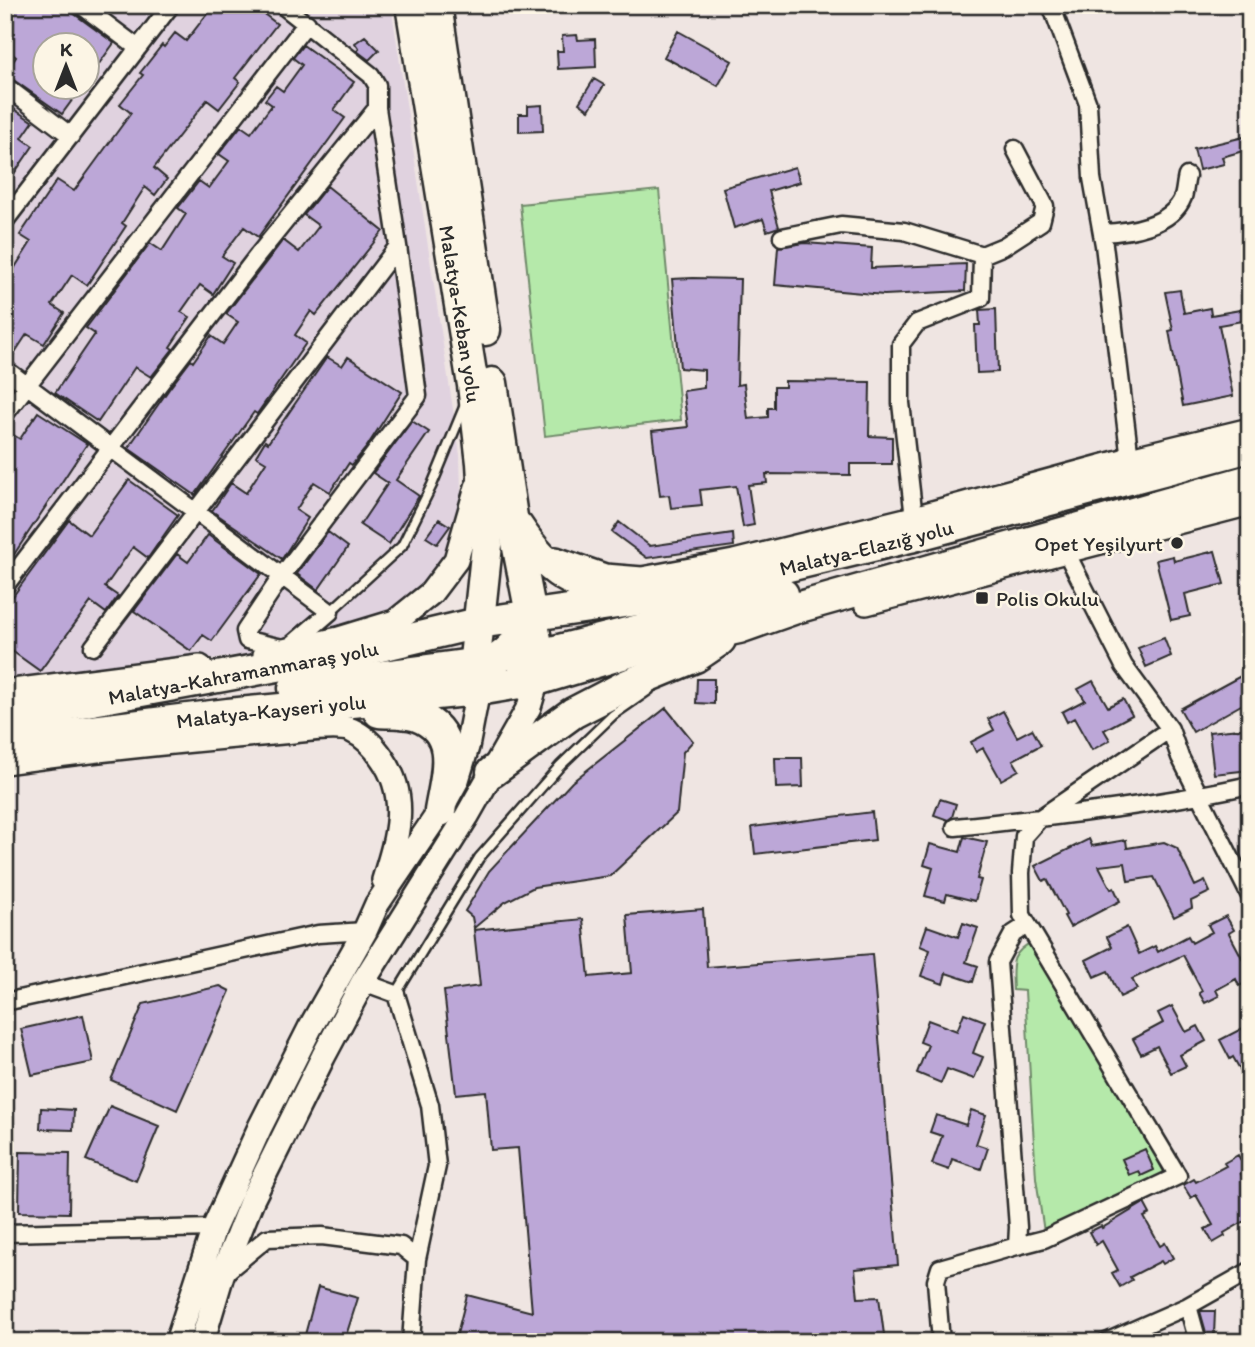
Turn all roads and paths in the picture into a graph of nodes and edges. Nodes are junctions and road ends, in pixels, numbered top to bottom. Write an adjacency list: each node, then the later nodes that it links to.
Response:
1 (81, 5): 8 (street)
2 (171, 5): 8 (street)
3 (282, 5): 7 (street)
4 (411, 5): 20 (highway, Malatya-Keban yolu)
5 (436, 5): 33 (highway, Malatya-Keban yolu)
6 (1051, 5): 15 (street)
7 (307, 23): 10 (street); 21 (street)
8 (138, 48): 11 (street)
9 (5, 86): 11 (street)
10 (377, 108): 17 (street); 25 (street)
11 (71, 136): 14 (street)
12 (1015, 149): 18 (street)
13 (1187, 176): 15 (street)
14 (5, 221)
15 (1102, 233): 27 (street)
16 (782, 237): 18 (street)
17 (398, 246): 32 (street); 38 (street)
18 (982, 255): 34 (street)
19 (5, 369): 21 (street)
20 (473, 385): 28 (highway, Malatya-Keban yolu); 43 (lane)
21 (27, 386): 22 (street); 25 (street)
22 (5, 414)
23 (1250, 430): 27 (street)
24 (1250, 437): 30 (street)
25 (110, 447): 32 (street); 39 (street)
26 (1250, 447): 30 (highway, Malatya-Elazığ yolu)
27 (1130, 460): 34 (street)
28 (482, 463): 43 (street); 44 (highway, Malatya-Keban yolu)
29 (1250, 480): 45 (highway, Malatya-Elazığ yolu)
30 (1059, 498): 36 (highway, Malatya-Elazığ yolu)
31 (1250, 503): 37 (street)
32 (197, 512): 38 (street); 47 (street)
33 (512, 517): 35 (highway); 42 (highway, Malatya-Keban yolu)
34 (914, 518): 35 (street)
35 (534, 551): 40 (highway)
36 (848, 552): 40 (highway, Malatya-Elazığ yolu); 50 (highway)
37 (1066, 552): 41 (street); 57 (street)
38 (281, 577): 43 (street); 48 (street)
39 (5, 586)
40 (638, 600): 42 (highway, Malatya-Elazığ yolu)
41 (815, 616): 45 (highway)
42 (532, 617): 44 (highway, Malatya-Elazığ yolu); 50 (highway, Malatya-Keban yolu); 51 (highway)
43 (335, 625): 46 (highway); 48 (street)
44 (468, 626): 46 (highway, Malatya-Kahramanmaraş yolu); 51 (highway, Malatya-Keban yolu)
45 (739, 628): 49 (highway); 50 (highway, Malatya-Elazığ yolu)
46 (404, 640): 56 (highway, Malatya-Kahramanmaraş yolu)
47 (93, 647)
48 (288, 649): 54 (street)
49 (695, 657): 52 (lane); 61 (highway)
50 (547, 665): 51 (highway, Malatya-Kayseri yolu); 61 (street)
51 (472, 673): 55 (highway, Malatya-Kayseri yolu); 58 (highway); 64 (street)
52 (664, 679)
53 (654, 686): 72 (lane)
54 (5, 692)
55 (319, 705): 58 (highway, Malatya-Kayseri yolu); 64 (highway)
56 (5, 716)
57 (1170, 729): 63 (street); 65 (street)
58 (79, 733): 59 (highway, Malatya-Kayseri yolu)
59 (5, 742)
60 (5, 762): 68 (street)
61 (492, 772): 71 (street)
62 (1250, 785): 63 (street)
63 (1200, 796): 65 (street); 67 (street)
64 (440, 811): 68 (street)
65 (1040, 818): 66 (street); 69 (street)
66 (955, 827)
67 (1250, 896)
68 (377, 904): 70 (street)
69 (1023, 915): 76 (street); 76 (street)
70 (365, 931): 73 (street); 74 (street)
71 (363, 982): 72 (street); 79 (street)
72 (396, 994): 77 (street)
73 (5, 1002)
74 (214, 1228): 75 (street); 81 (street)
75 (5, 1233)
76 (1017, 1246): 84 (street)
77 (417, 1259): 79 (street); 83 (street)
78 (1250, 1271): 80 (street)
79 (222, 1275): 82 (street)
80 (1188, 1306): 85 (street); 86 (street)
81 (177, 1342)
82 (202, 1342)
83 (411, 1342)
84 (941, 1342)
85 (1106, 1342)
86 (1198, 1342)

